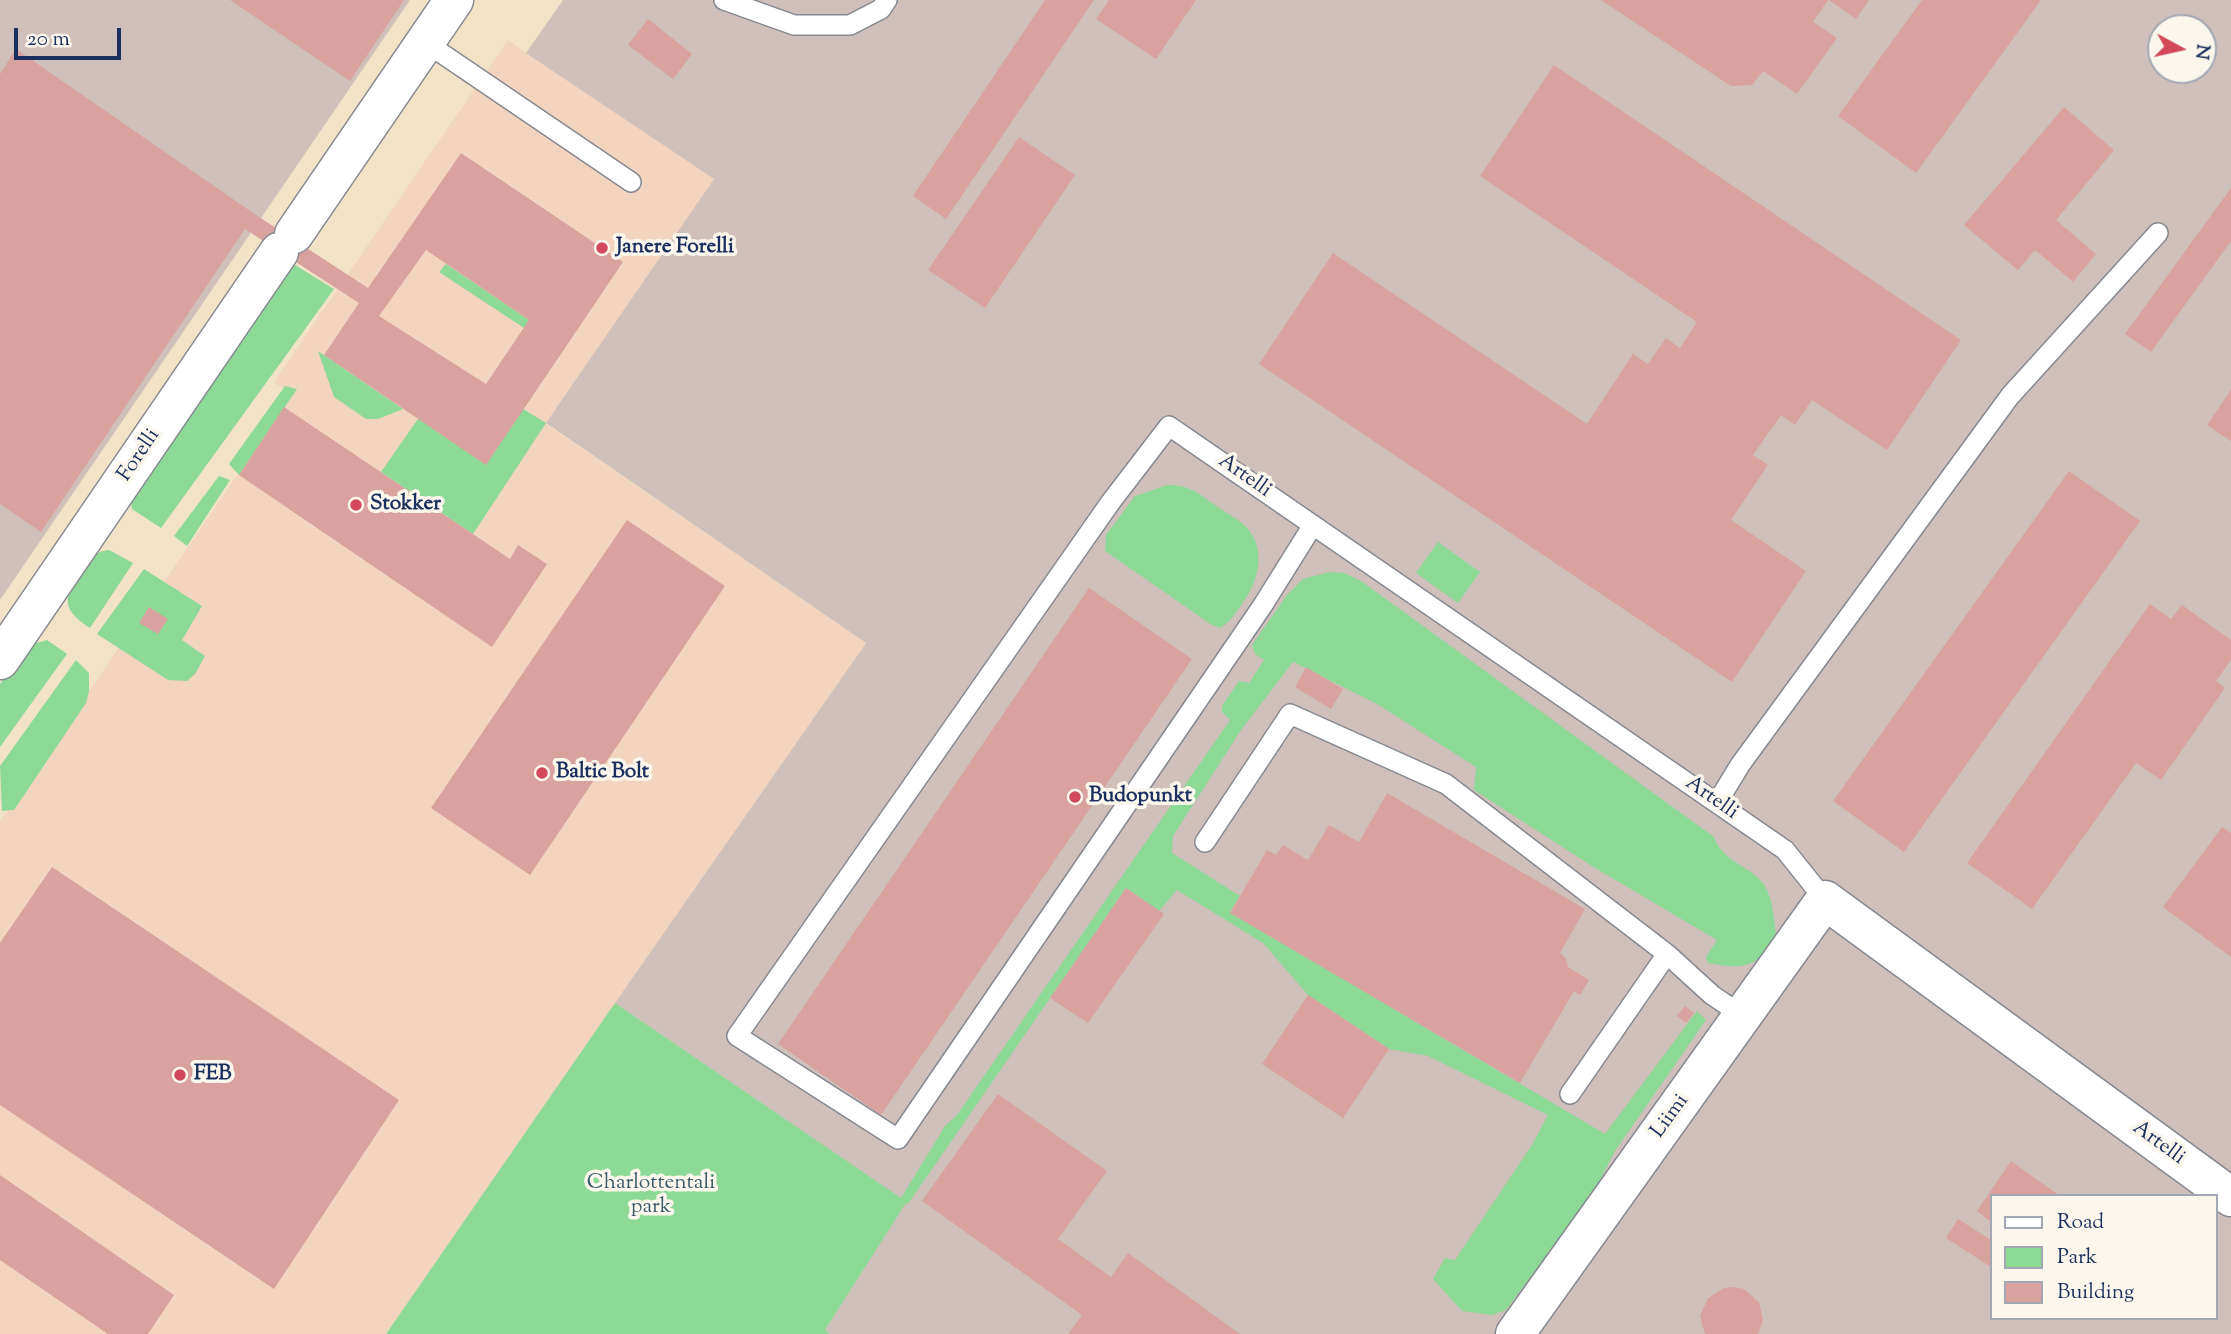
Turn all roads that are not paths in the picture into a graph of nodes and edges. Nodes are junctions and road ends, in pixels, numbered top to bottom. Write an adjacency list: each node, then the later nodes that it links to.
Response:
1 (454, 0): 4 (street, Forelli)
2 (724, 0): 3 (lane)
3 (887, 0)
4 (425, 42): 5 (lane); 8 (street, Forelli)
5 (631, 183)
6 (2158, 233): 9 (lane)
7 (1313, 525): 7 (lane, Artelli); 9 (lane, Artelli)
8 (0, 660)
9 (1717, 803): 11 (lane, Artelli)
10 (1205, 842): 12 (lane)
11 (1825, 900): 13 (street, Liimi); 15 (street, Artelli)
12 (1667, 954): 13 (lane); 14 (lane)
13 (1742, 1016): 16 (street, Liimi)
14 (1570, 1094)
15 (2231, 1197)
16 (1515, 1334)

